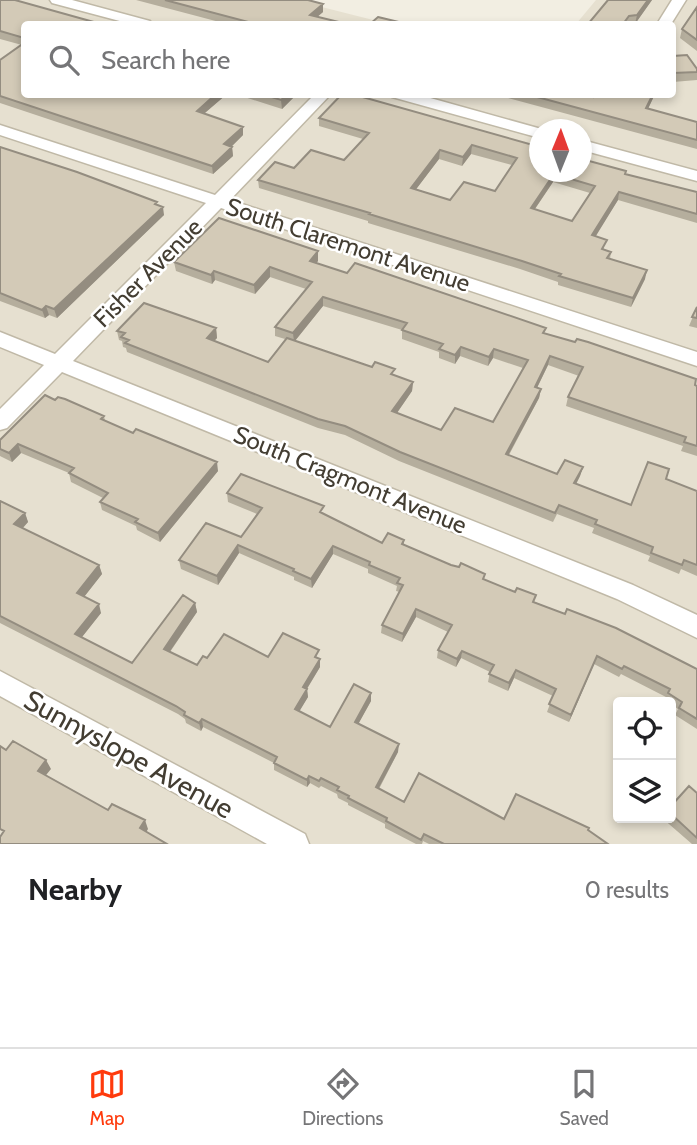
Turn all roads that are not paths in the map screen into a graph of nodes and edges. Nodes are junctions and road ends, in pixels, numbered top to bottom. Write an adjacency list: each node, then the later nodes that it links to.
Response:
1 (57, 0): 3 (street)
2 (679, 0): 4 (street)
3 (134, 21)
4 (666, 21)
5 (320, 98): 11 (street, Fisher Avenue)
6 (412, 98): 8 (street)
7 (0, 130): 11 (street, South Claremont Avenue)
8 (529, 130)
9 (592, 148): 10 (street)
10 (697, 176)
11 (218, 202): 13 (street, South Claremont Avenue); 14 (street, Fisher Avenue)
12 (0, 339): 14 (street, South Cragmont Avenue)
13 (697, 359)
14 (59, 363): 15 (street, Fisher Avenue); 16 (street, South Cragmont Avenue)
15 (0, 422)
16 (697, 627)
17 (0, 683): 18 (street, Sunnyslope Avenue)
18 (295, 844)

